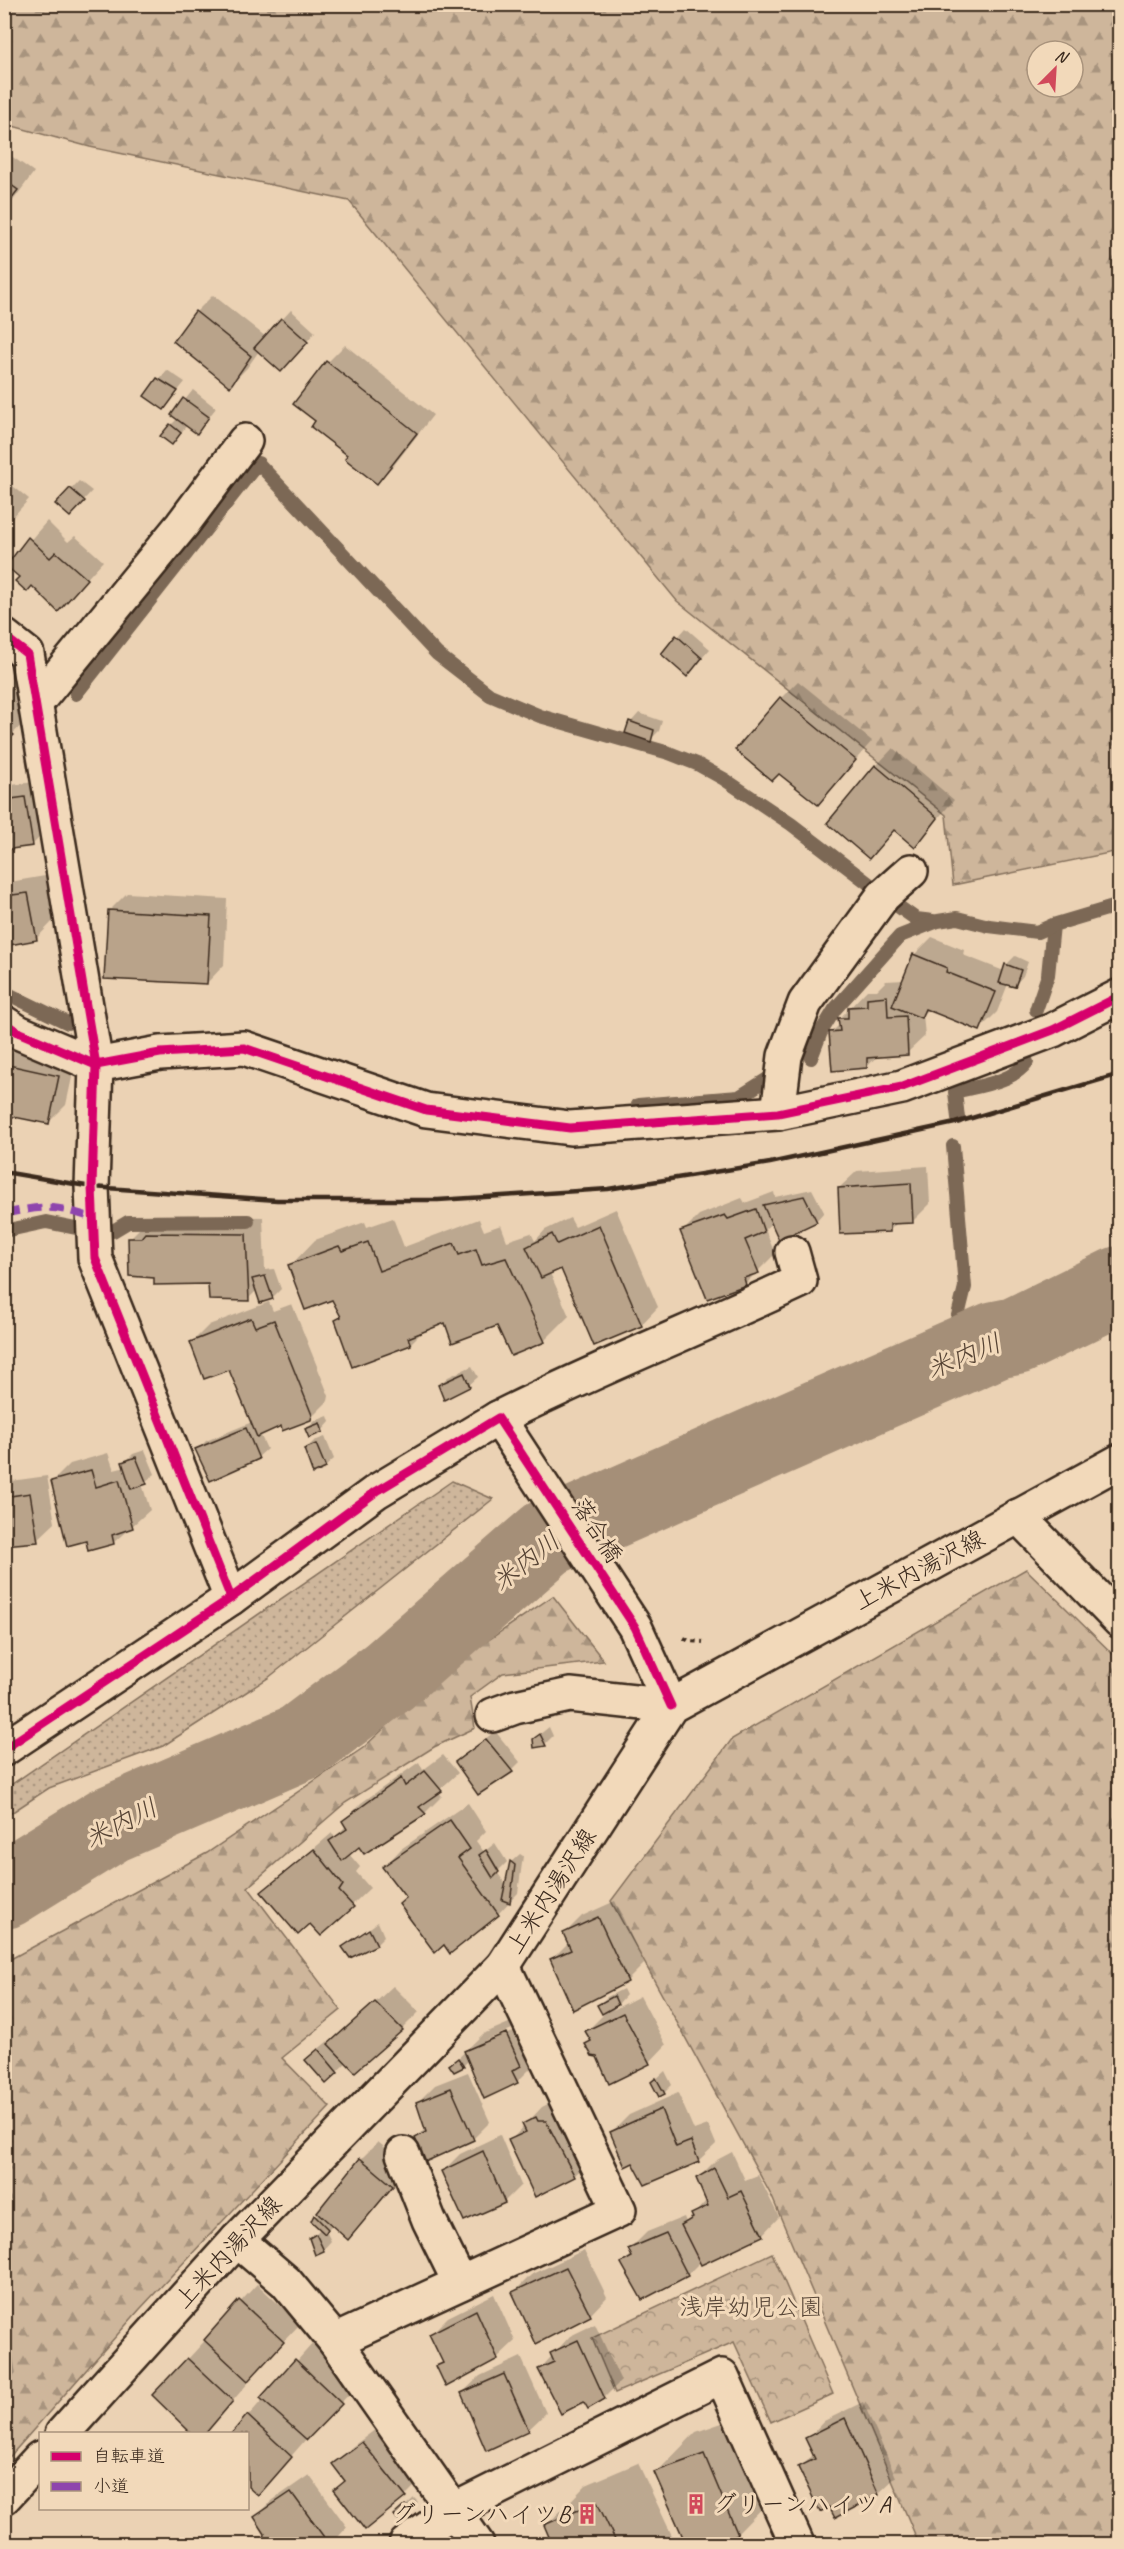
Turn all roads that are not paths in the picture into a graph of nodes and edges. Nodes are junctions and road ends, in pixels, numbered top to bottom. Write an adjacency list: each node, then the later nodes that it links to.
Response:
1 (245, 441): 3 (street)
2 (4, 636): 3 (street)
3 (36, 703): 7 (street)
4 (911, 871): 8 (street)
5 (1119, 996): 8 (street)
6 (4, 1023): 7 (street)
7 (96, 1065): 8 (street); 13 (street)
8 (778, 1113)
9 (792, 1252): 10 (street)
10 (498, 1418): 13 (street); 15 (street, 落合橋)
11 (1119, 1461): 12 (street, 上米内湯沢線)
12 (1018, 1516): 14 (street); 15 (street, 上米内湯沢線)
13 (231, 1598): 17 (street)
14 (1119, 1621)
15 (671, 1706): 16 (street); 18 (street, 上米内湯沢線)
16 (493, 1715)
17 (4, 1749)
18 (503, 1966): 20 (street, 上米内湯沢線); 21 (street)
19 (403, 2154): 21 (street)
20 (237, 2240): 22 (street); 23 (street, 上米内湯沢線)
21 (460, 2283): 22 (street)
22 (334, 2341): 26 (street)
23 (63, 2432)
24 (39, 2459): 25 (street)
25 (4, 2497)
26 (454, 2510): 27 (street); 28 (street); 29 (street)
27 (406, 2544)
28 (477, 2544)
29 (797, 2544)

